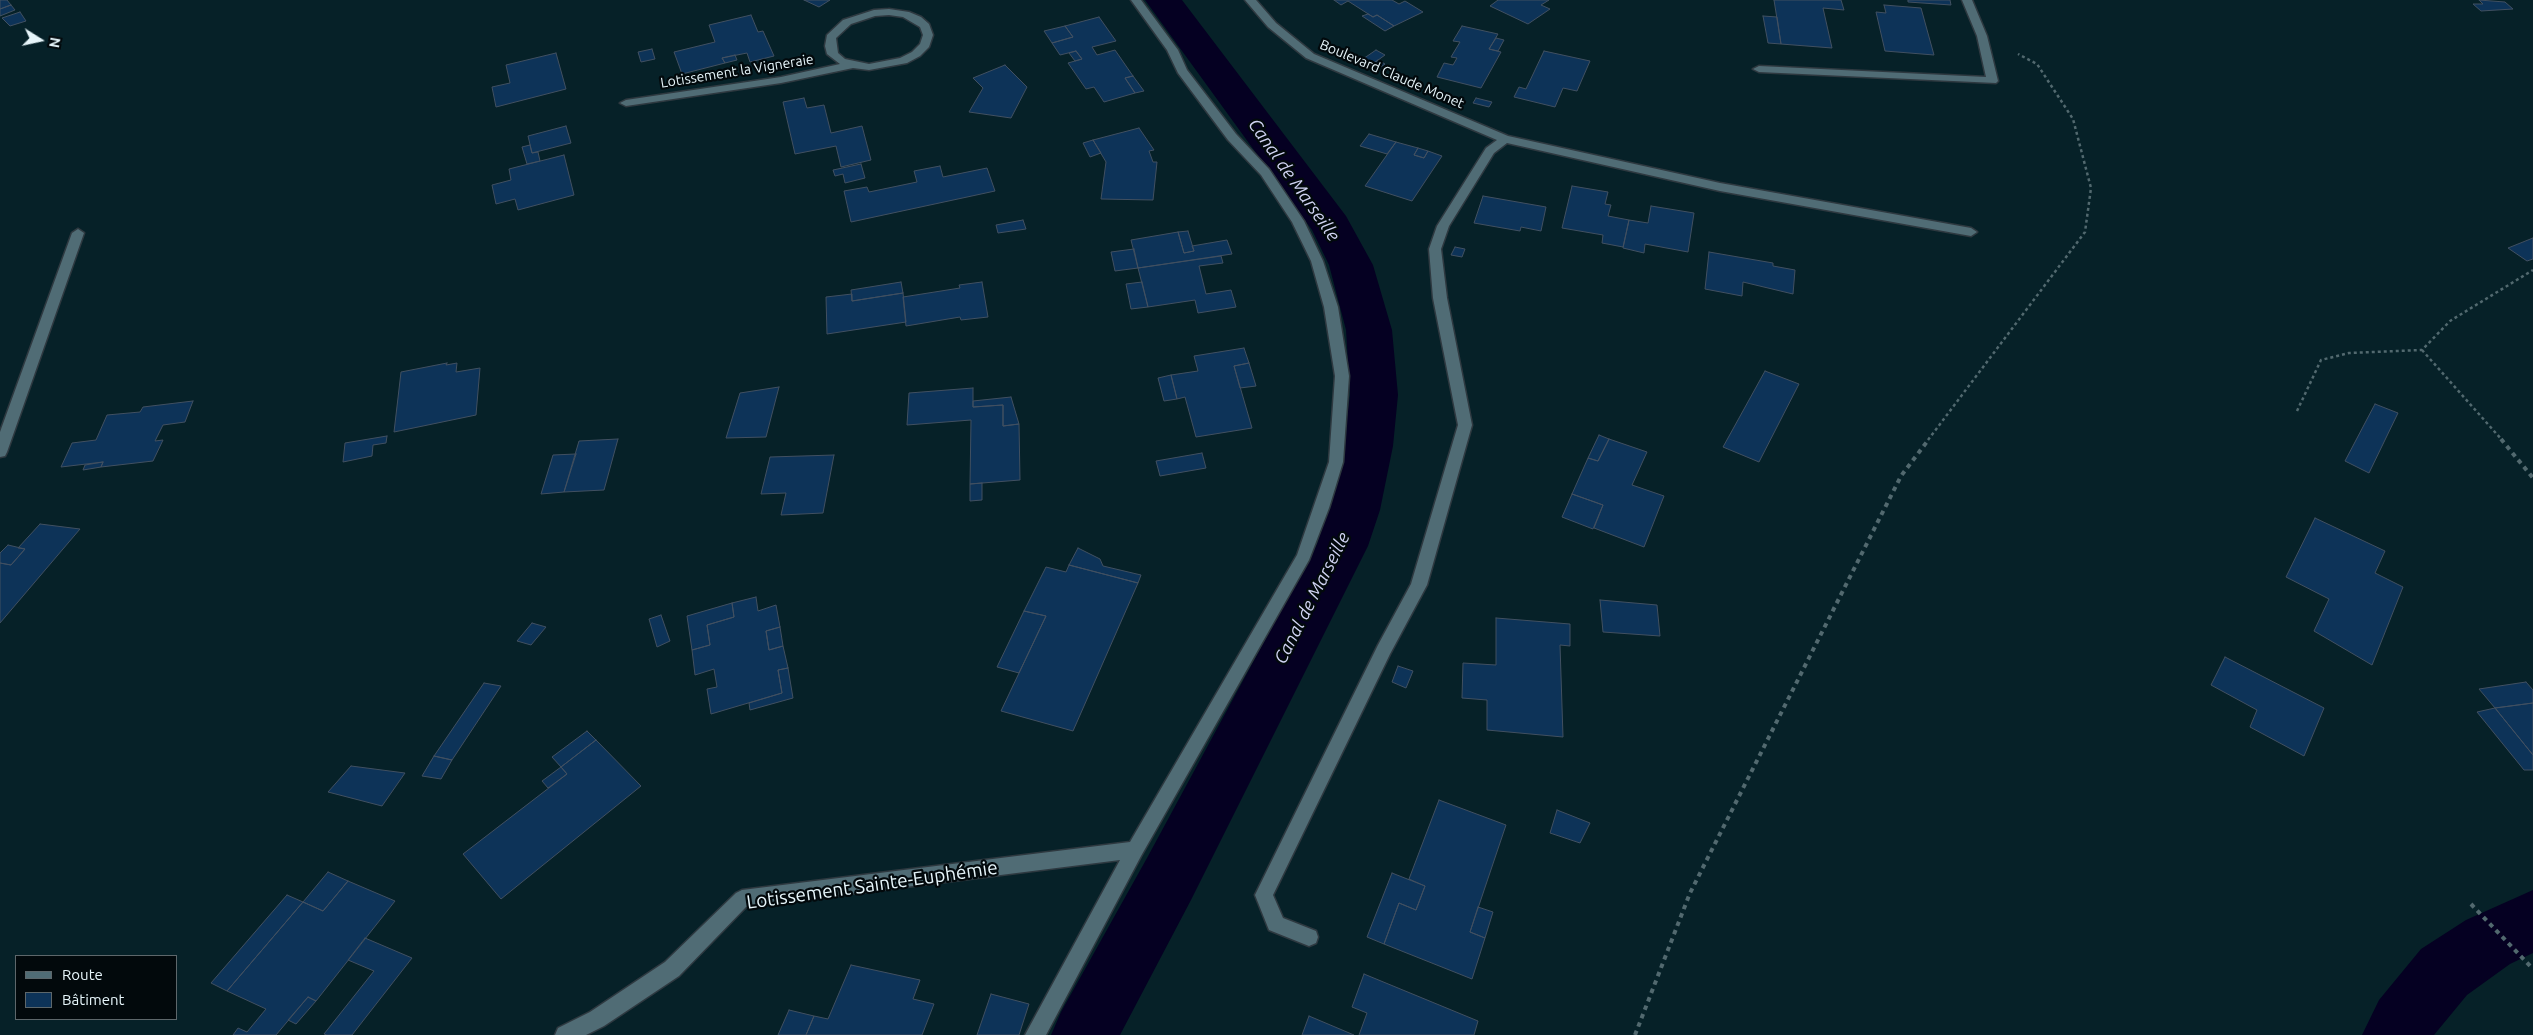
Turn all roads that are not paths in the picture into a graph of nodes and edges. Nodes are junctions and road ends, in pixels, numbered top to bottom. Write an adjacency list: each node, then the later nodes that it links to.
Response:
1 (893, 0): 5 (street)
2 (1136, 0): 13 (street)
3 (1250, 0): 9 (street, Boulevard Claude Monet)
4 (1967, 0): 7 (street)
5 (890, 12): 6 (street, Lotissement la Vigneraie); 6 (street, Lotissement la Vigneraie)
6 (853, 66): 8 (street, Lotissement la Vigneraie)
7 (1759, 69)
8 (626, 104)
9 (1505, 139): 10 (street, Boulevard Claude Monet); 14 (street)
10 (1972, 232)
11 (78, 233): 12 (street)
12 (0, 452)
13 (1135, 850): 15 (street, Lotissement Sainte-Euphémie); 16 (street)
14 (1309, 936)
15 (565, 1035)
16 (1035, 1035)

